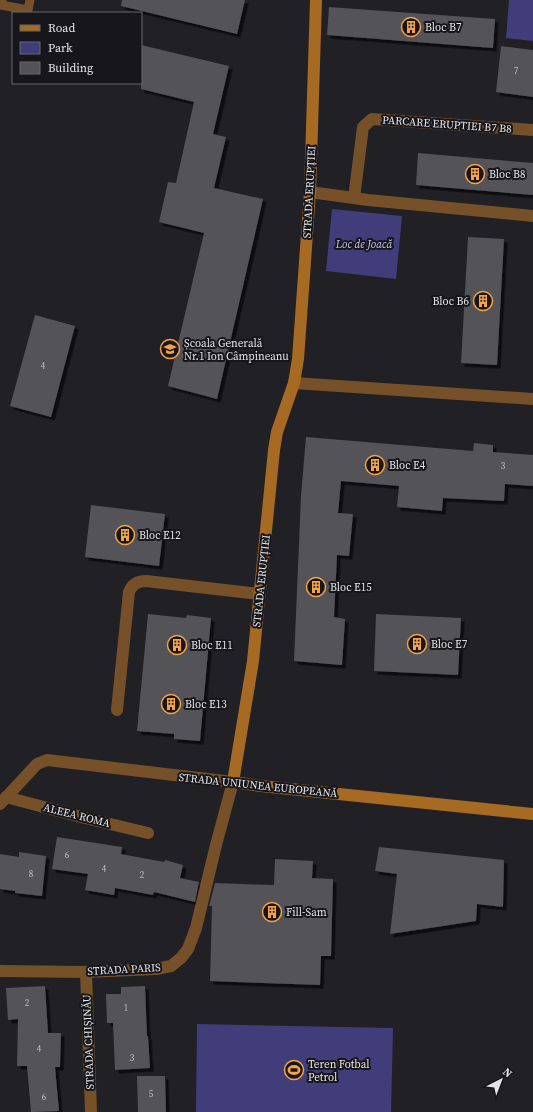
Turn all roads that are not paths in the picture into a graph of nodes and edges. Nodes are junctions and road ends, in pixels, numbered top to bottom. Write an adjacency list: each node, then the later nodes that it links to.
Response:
1 (2, 0): 2 (lane)
2 (30, 0)
3 (316, 0): 5 (street, STRADA ERUPȚIEI)
4 (533, 130): 6 (street, PARCARE ERUPTIEI B7 B8)
5 (310, 192): 6 (street); 8 (street, STRADA ERUPȚIEI)
6 (354, 198): 7 (street)
7 (533, 216)
8 (294, 383): 9 (street); 10 (street, STRADA ERUPȚIEI)
9 (533, 399)
10 (259, 594): 11 (street); 12 (street, STRADA ERUPȚIEI)
11 (117, 710)
12 (233, 782): 13 (street, STRADA UNIUNEA EUROPEANĂ); 14 (street, STRADA UNIUNEA EUROPEANĂ); 17 (street, STRADA PARIS)
13 (3, 800): 15 (street, ALEEA ROMA)
14 (533, 814)
15 (148, 833)
16 (0, 971): 17 (street, STRADA PARIS)
17 (86, 972): 18 (street, STRADA CHIȘINĂU)
18 (91, 1112)

